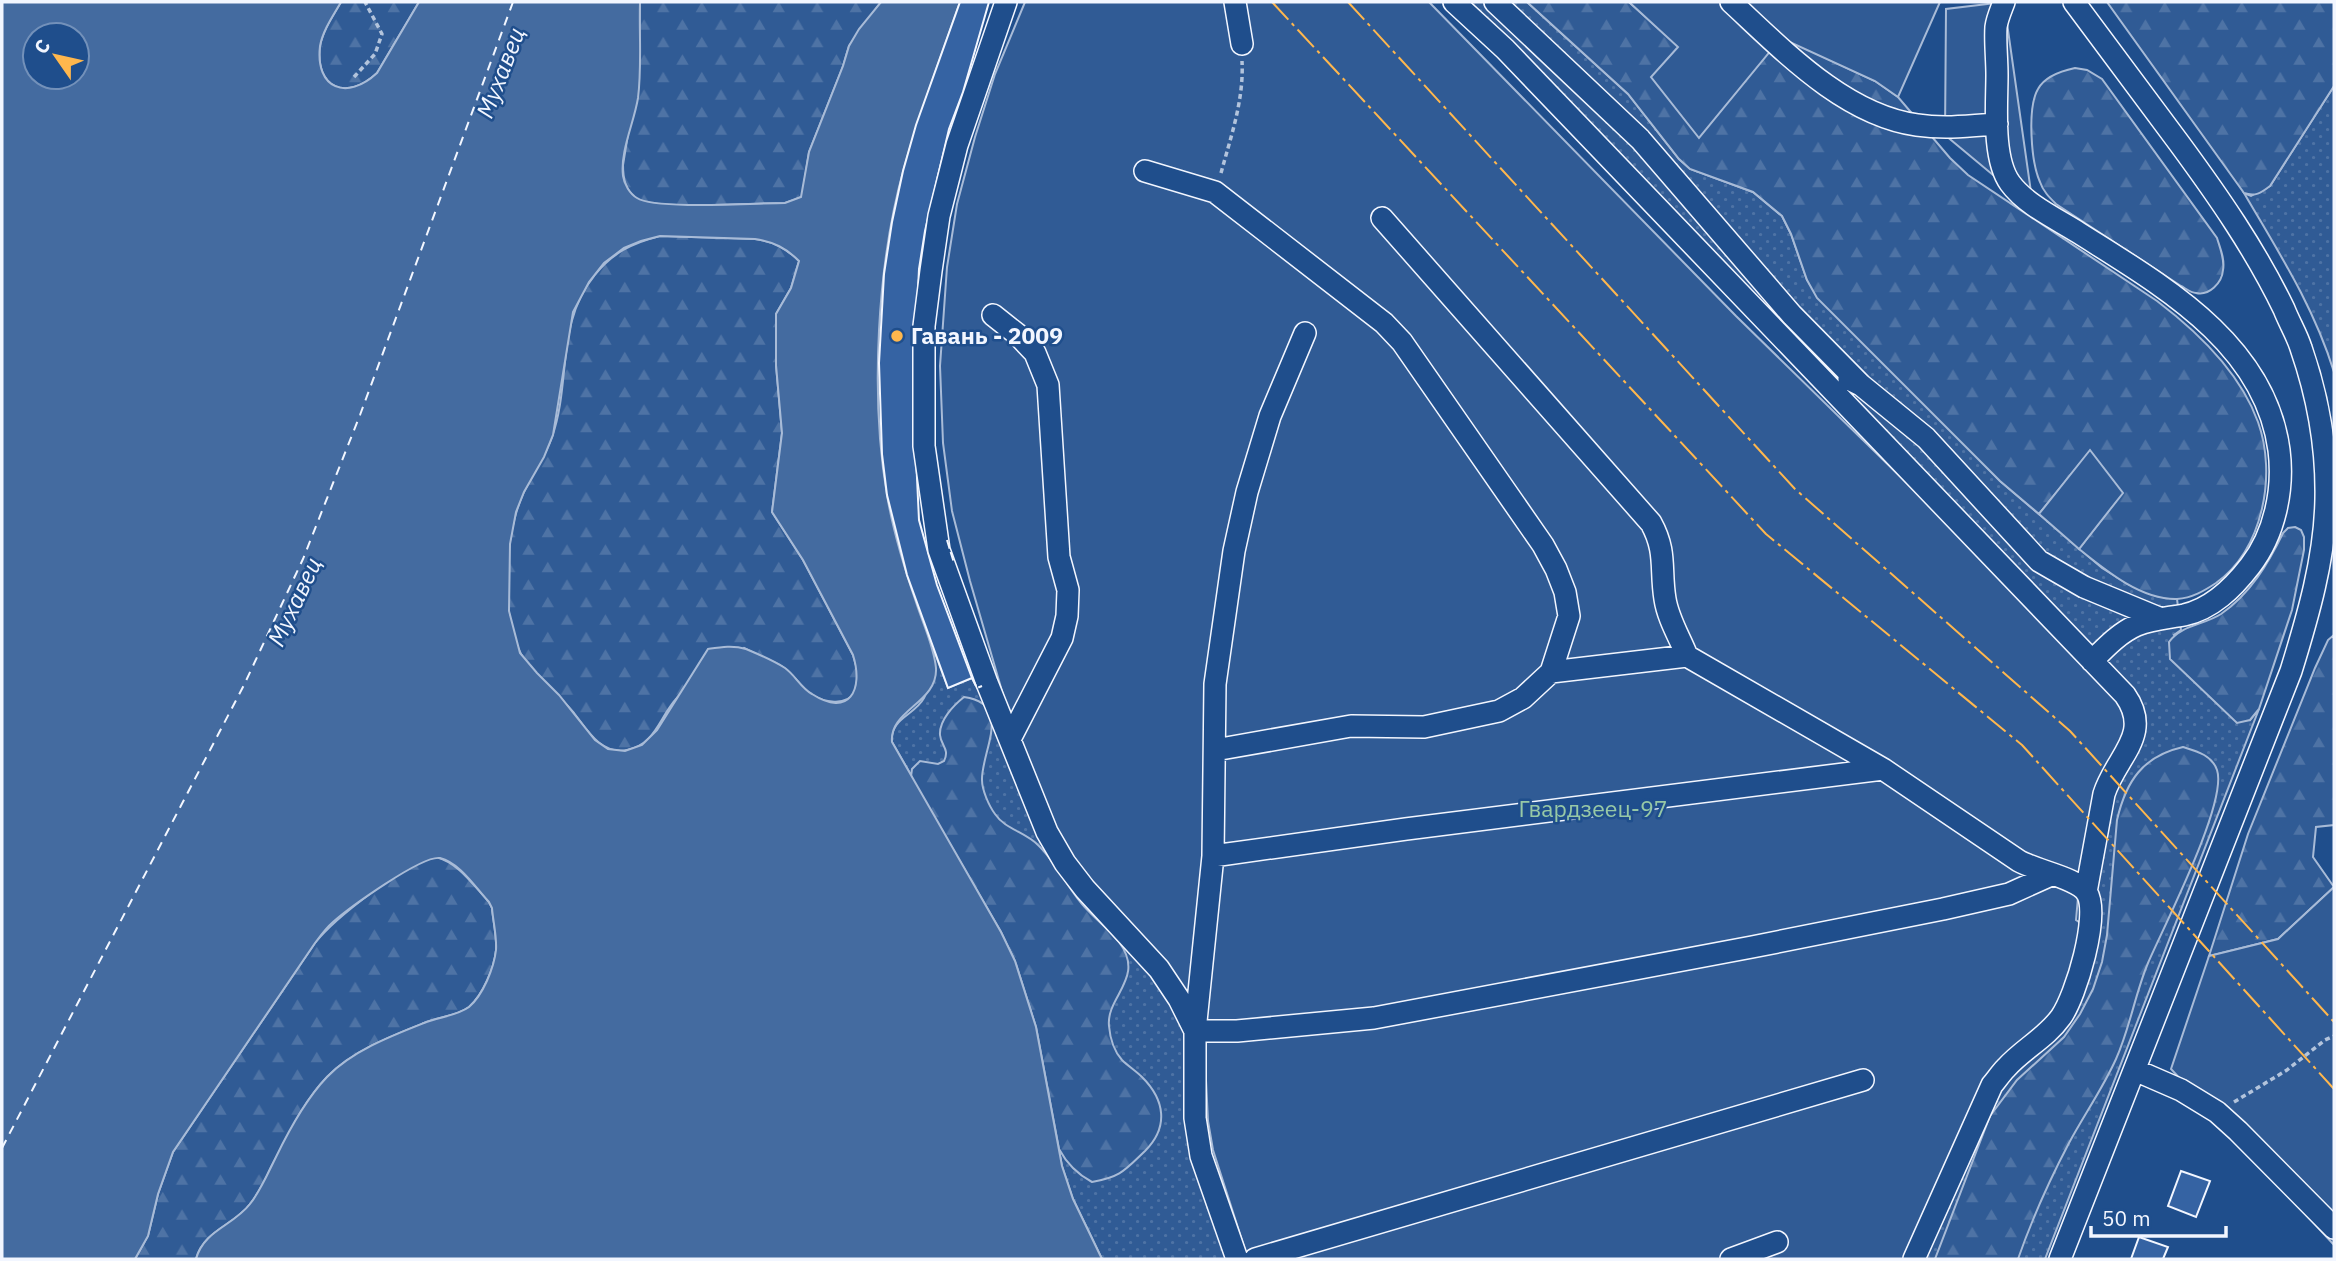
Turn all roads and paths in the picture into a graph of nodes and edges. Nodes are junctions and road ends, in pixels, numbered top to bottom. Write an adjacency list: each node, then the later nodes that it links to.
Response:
1 (365, 2): 12 (path)
2 (1006, 2): 26 (street)
3 (1235, 2): 10 (street)
4 (1454, 2): 11 (street)
5 (1482, 2): 11 (street)
6 (1495, 2): 20 (street)
7 (1731, 2): 13 (street)
8 (2004, 2): 13 (street)
9 (2074, 2): 21 (street)
10 (1241, 44): 15 (path)
11 (1504, 49): 19 (street)
12 (354, 77)
13 (1997, 124): 22 (street)
14 (1145, 171): 15 (street)
15 (1215, 192): 25 (street)
16 (1381, 218): 23 (street)
17 (993, 315): 26 (street)
18 (1305, 333): 27 (street)
19 (1789, 345): 20 (street); 24 (street)
20 (1861, 385): 22 (street)
21 (2327, 557): 34 (street)
22 (2159, 618): 24 (street)
23 (1687, 656): 25 (street); 28 (street)
24 (2092, 661): 31 (street)
25 (1551, 673): 27 (street)
26 (1010, 739): 32 (street)
27 (1215, 750): 29 (street)
28 (1883, 769): 29 (street); 30 (street)
29 (1213, 856): 32 (street)
30 (2051, 875): 31 (street); 32 (street)
31 (2086, 892): 42 (street)
32 (1195, 1031): 39 (street)
33 (2334, 1036): 36 (path)
34 (2135, 1070): 36 (street); 43 (street)
35 (1863, 1080): 40 (street)
36 (2217, 1112): 37 (street)
37 (2334, 1228)
38 (1777, 1242): 41 (street)
39 (1237, 1259)
40 (1255, 1259)
41 (1731, 1259)
42 (1914, 1259)
43 (2060, 1259)

